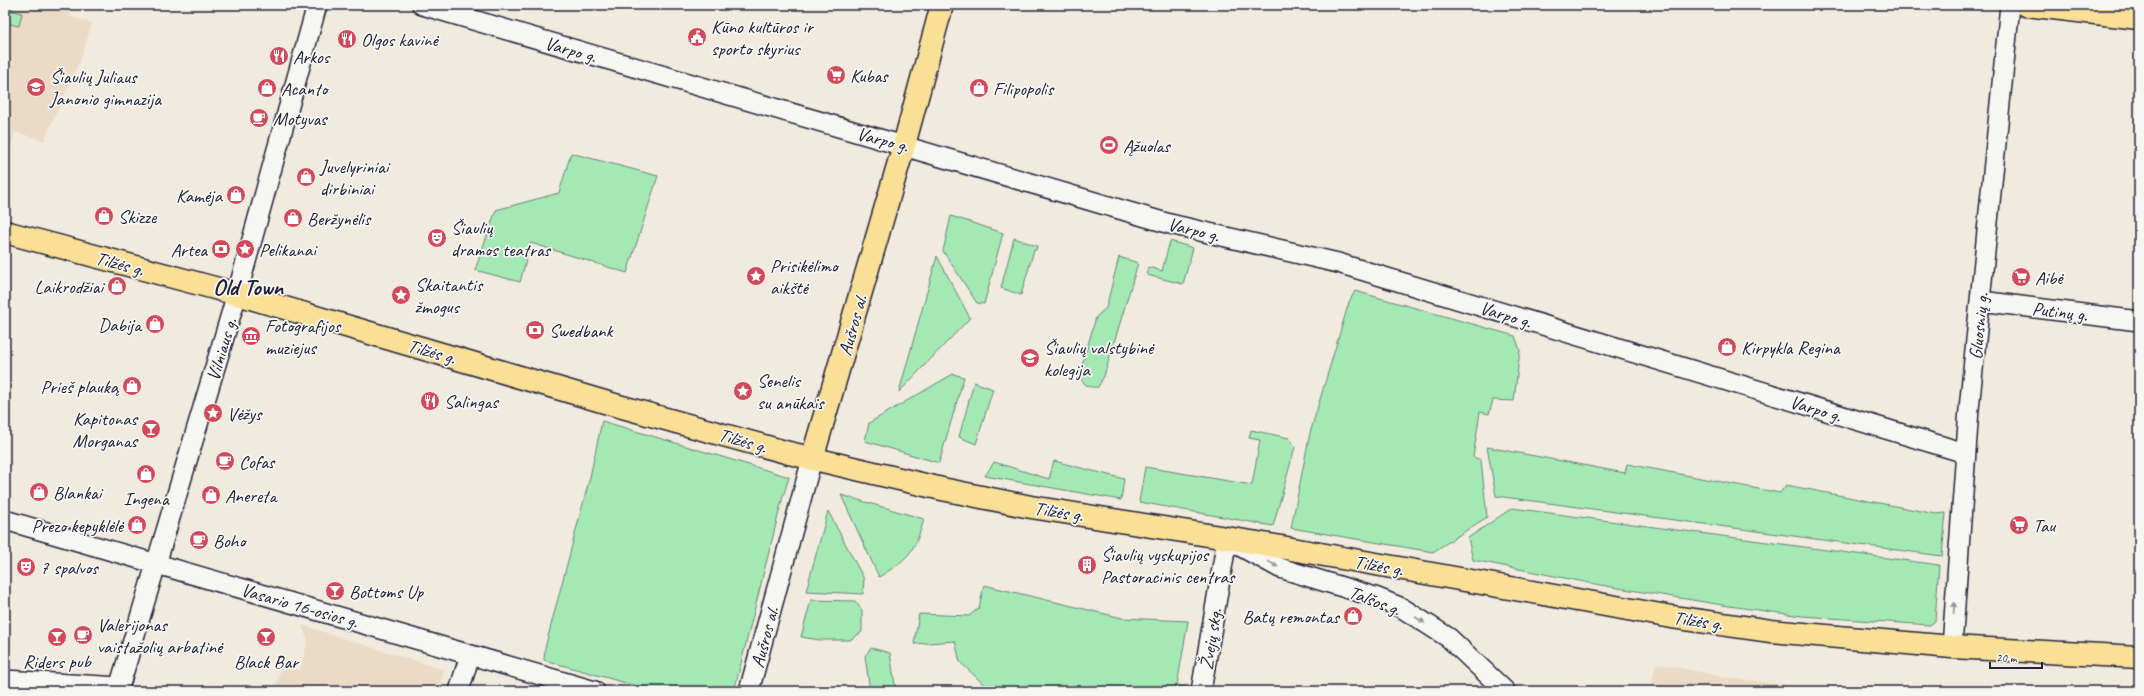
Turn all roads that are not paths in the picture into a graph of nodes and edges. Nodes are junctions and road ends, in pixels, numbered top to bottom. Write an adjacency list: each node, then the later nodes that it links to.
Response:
1 (317, 5): 10 (street, Vilniaus g.)
2 (422, 5): 8 (street, Varpo g.)
3 (942, 5): 8 (main road, Aušros al.)
4 (2010, 5): 11 (street, Gluosnių g.)
5 (2026, 5): 6 (main road)
6 (2048, 6): 7 (main road)
7 (2139, 18)
8 (904, 145): 13 (main road, Aušros al.); 14 (street, Varpo g.)
9 (5, 232): 10 (main road, Tilžės g.)
10 (237, 294): 13 (main road, Tilžės g.); 17 (street, Vilniaus g.)
11 (1981, 301): 12 (street, Putinų g.); 14 (street, Gluosnių g.)
12 (2139, 321)
13 (812, 459): 16 (main road, Tilžės g.); 26 (street, Aušros al.)
14 (1964, 460): 18 (street, Gluosnių g., one-way to 14)
15 (5, 520): 17 (street, Vasario 16-osios g.)
16 (1227, 539): 18 (main road, Tilžės g.); 23 (street, Talšos g., one-way to 23); 27 (street, Žvejų skg.)
17 (155, 564): 19 (street, Vasario 16-osios g.); 22 (street, Vilniaus g.)
18 (1952, 647): 20 (main road, Tilžės g.)
19 (470, 655): 24 (street); 25 (street, Vasario 16-osios g.)
20 (2139, 657)
21 (5, 680): 22 (street)
22 (119, 689)
23 (1503, 689)
24 (459, 691)
25 (595, 691)
26 (749, 691)
27 (1201, 691)

